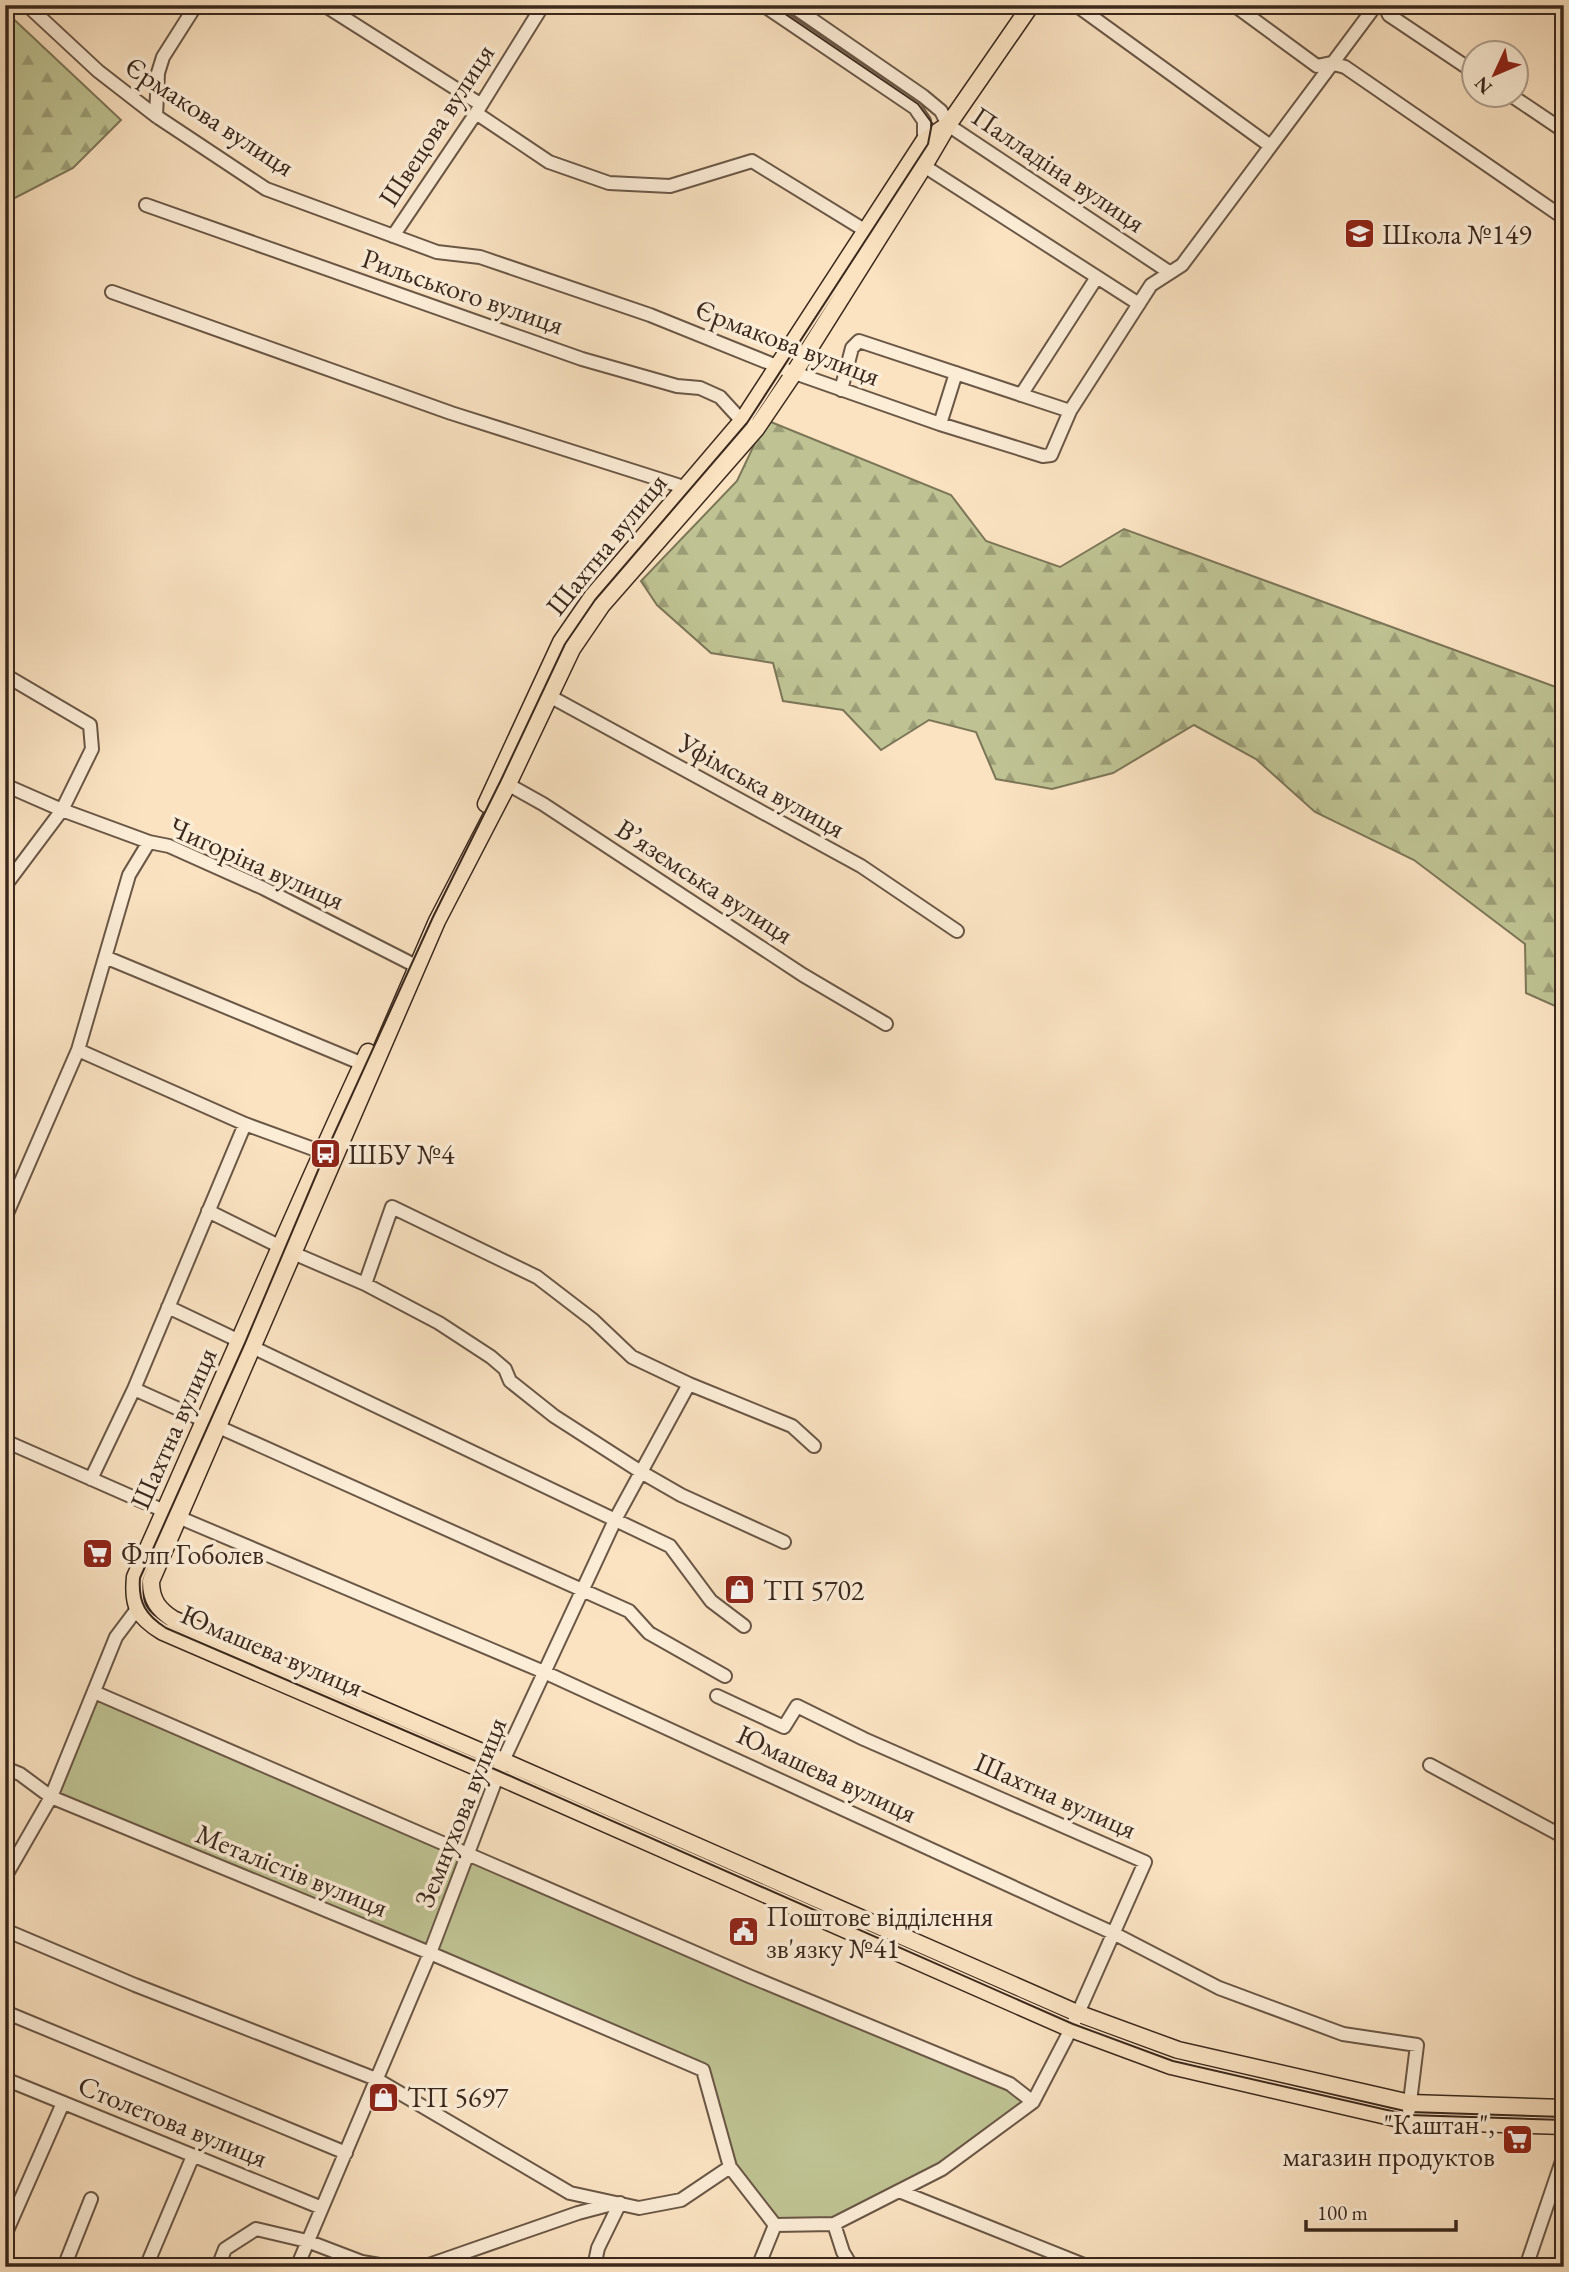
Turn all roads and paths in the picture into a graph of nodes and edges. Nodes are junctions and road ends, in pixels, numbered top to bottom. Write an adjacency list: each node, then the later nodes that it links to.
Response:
1 (27, 5): 16 (street, Єрмакова вулиця)
2 (196, 5): 16 (street)
3 (324, 5): 14 (street)
4 (543, 5): 14 (street, Швецова вулиця)
5 (763, 5): 17 (street)
6 (791, 5): 18 (street, Палладіна вулиця)
7 (1031, 5): 18 (main road, Шахтна вулиця)
8 (1076, 5): 21 (street)
9 (1234, 5): 13 (street)
10 (1376, 5): 13 (street, Єрмакова вулиця)
11 (1384, 5): 12 (street)
12 (1460, 62)
13 (1331, 63): 21 (street, Єрмакова вулиця); 24 (street)
14 (478, 108): 25 (street); 26 (street, Швецова вулиця)
15 (1530, 108): 19 (street)
16 (156, 116): 26 (street, Єрмакова вулиця)
17 (924, 121): 18 (street); 20 (street)
18 (948, 125): 20 (main road, Шахтна вулиця); 22 (main road, Шахтна вулиця); 27 (street, Палладіна вулиця)
19 (1564, 131)
20 (924, 141): 25 (main road, Шахтна вулиця)
21 (1269, 145): 27 (street, Єрмакова вулиця)
22 (924, 166): 28 (street); 32 (main road, Шахтна вулиця)
23 (146, 205): 38 (street, Рильського вулиця)
24 (1564, 218)
25 (866, 231): 31 (main road, Шахтна вулиця)
26 (393, 236): 31 (street, Єрмакова вулиця)
27 (1170, 272): 30 (street, Єрмакова вулиця)
28 (1097, 278): 30 (street); 35 (street)
29 (112, 292): 39 (street)
30 (1139, 304): 36 (street, Єрмакова вулиця)
31 (778, 367): 32 (street, Єрмакова вулиця); 38 (main road, Шахтна вулиця)
32 (794, 373): 34 (street, Єрмакова вулиця); 38 (main road, Шахтна вулиця)
33 (956, 373): 34 (street); 35 (street); 37 (street)
34 (841, 390): 37 (street, Єрмакова вулиця)
35 (1021, 395): 36 (street)
36 (1069, 411): 37 (street, Єрмакова вулиця)
37 (940, 424)
38 (749, 425): 39 (main road, Шахтна вулиця)
39 (693, 490): 41 (main road, Шахтна вулиця)
40 (5, 675): 44 (street)
41 (545, 694): 42 (main road, Шахтна вулиця); 47 (street, Уфімська вулиця)
42 (503, 782): 49 (main road, Шахтна вулиця); 50 (street, В’яземська вулиця)
43 (5, 785): 44 (street)
44 (62, 810): 45 (street); 46 (street)
45 (149, 842): 48 (street, Чигоріна вулиця); 49 (street, Чигоріна вулиця)
46 (5, 886)
47 (957, 931)
48 (105, 957): 51 (street, Чигоріна вулиця); 52 (street)
49 (413, 966): 52 (main road, Шахтна вулиця); 54 (main road, Шахтна вулиця)
50 (886, 1024)
51 (78, 1050): 53 (street); 56 (street, Чигоріна вулиця)
52 (363, 1064): 54 (main road, Шахтна вулиця)
53 (245, 1124): 54 (street); 55 (street, Шахтна вулиця)
54 (327, 1155): 57 (main road, Шахтна вулиця)
55 (208, 1211): 57 (street); 59 (street, Шахтна вулиця)
56 (5, 1218)
57 (287, 1250): 58 (street); 60 (main road, Шахтна вулиця)
58 (365, 1284): 61 (street); 67 (street)
59 (168, 1307): 60 (street, Шахтна вулиця); 62 (street, Шахтна вулиця)
60 (247, 1344): 63 (main road, Шахтна вулиця); 64 (main road, Шахтна вулиця); 70 (street, Шахтна вулиця)
61 (689, 1384): 66 (street); 67 (street, Земнухова вулиця)
62 (134, 1390): 63 (street); 68 (street, Шахтна вулиця)
63 (202, 1421): 64 (street); 69 (main road, Шахтна вулиця)
64 (218, 1429): 69 (main road, Шахтна вулиця); 72 (street)
65 (5, 1441): 68 (street, Юмашева вулиця)
66 (814, 1446)
67 (640, 1472): 70 (street, Земнухова вулиця); 71 (street)
68 (91, 1479): 69 (street, Юмашева вулиця)
69 (171, 1514): 73 (main road, Шахтна вулиця); 74 (main road, Шахтна вулиця); 76 (street, Юмашева вулиця)
70 (616, 1518): 72 (street, Земнухова вулиця); 75 (street, Шахтна вулиця)
71 (784, 1542)
72 (583, 1590): 76 (street, Земнухова вулиця); 77 (street)
73 (153, 1598): 82 (main road, Юмашева вулиця)
74 (137, 1609): 78 (street); 82 (main road, Юмашева вулиця)
75 (744, 1626)
76 (544, 1672): 82 (street, Земнухова вулиця); 88 (street, Юмашева вулиця)
77 (725, 1676)
78 (94, 1692): 83 (street); 85 (street)
79 (717, 1696): 88 (street, Шахтна вулиця)
80 (1430, 1765): 84 (street)
81 (5, 1768): 83 (street, Металістів вулиця)
82 (500, 1768): 85 (street, Земнухова вулиця); 91 (main road, Юмашева вулиця)
83 (51, 1797): 86 (street); 89 (street, Металістів вулиця)
84 (1564, 1838)
85 (470, 1853): 89 (street, Земнухова вулиця); 94 (street)
86 (5, 1877)
87 (5, 1930): 93 (street)
88 (1113, 1933): 91 (street, Шахтна вулиця); 96 (street, Юмашева вулиця)
89 (430, 1953): 93 (street, Земнухова вулиця); 103 (street, Металістів вулиця)
90 (5, 2012): 100 (street)
91 (1074, 2021): 94 (street, Шахтна вулиця); 96 (main road, Юмашева вулиця); 98 (main road, Юмашева вулиця)
92 (5, 2079): 95 (street, Столетова вулиця)
93 (376, 2079): 100 (street, Земнухова вулиця); 106 (street)
94 (1033, 2102): 104 (street)
95 (63, 2103): 102 (street, Столетова вулиця); 110 (street)
96 (1410, 2103): 97 (main road, Юмашева вулиця); 98 (street, Юмашева вулиця)
97 (1564, 2108)
98 (1408, 2121): 99 (main road, Юмашева вулиця)
99 (1564, 2126)
100 (346, 2153): 107 (street, Земнухова вулиця)
101 (1564, 2155): 122 (street)
102 (193, 2156): 107 (street, Столетова вулиця); 113 (street)
103 (730, 2167): 106 (street); 109 (street, Металістів вулиця)
104 (898, 2191): 108 (street); 121 (street)
105 (91, 2199): 112 (street)
106 (620, 2203): 117 (street); 118 (street)
107 (321, 2208): 111 (street, Земнухова вулиця)
108 (834, 2224): 109 (street); 120 (street)
109 (775, 2225): 119 (street)
110 (5, 2235)
111 (307, 2241): 114 (street); 115 (street, Земнухова вулиця); 116 (street)
112 (64, 2267)
113 (146, 2267)
114 (218, 2267)
115 (297, 2267)
116 (391, 2267)
117 (423, 2267)
118 (594, 2267)
119 (758, 2267)
120 (852, 2267)
121 (1089, 2267)
122 (1526, 2267)

